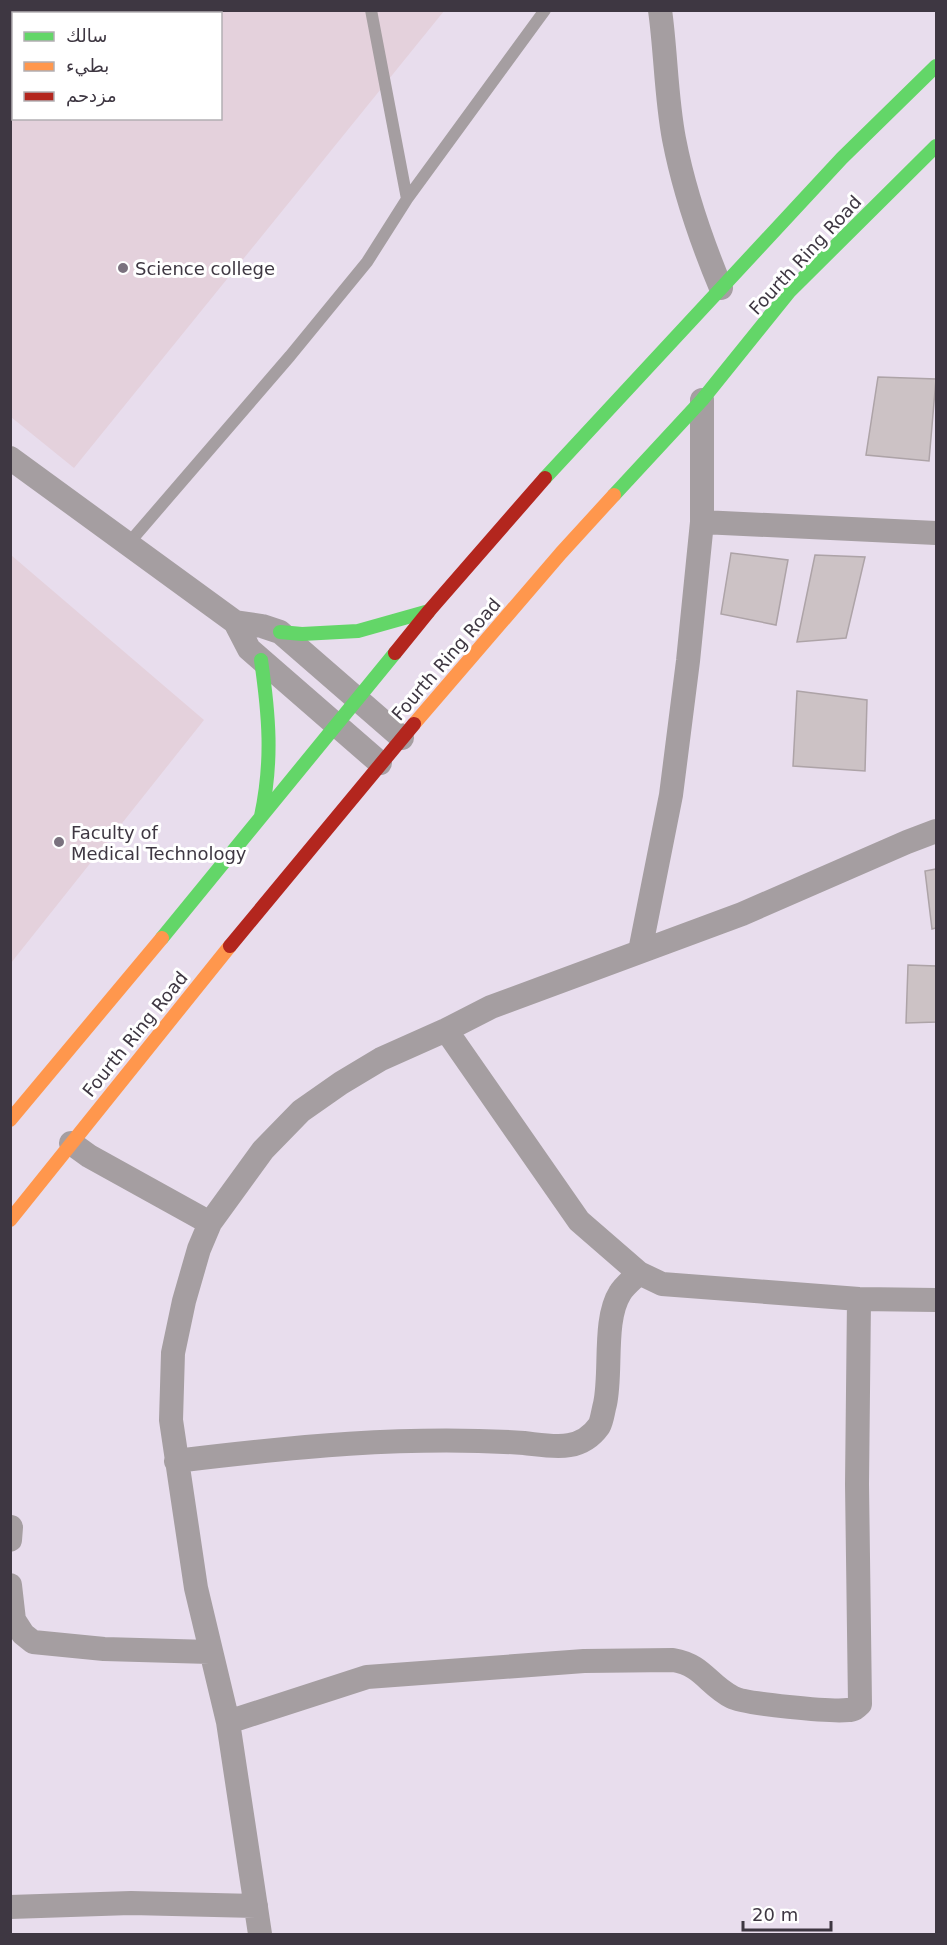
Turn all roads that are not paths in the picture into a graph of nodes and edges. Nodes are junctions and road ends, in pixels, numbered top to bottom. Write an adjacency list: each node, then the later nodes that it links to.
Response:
1 (371, 10): 6 (lane)
2 (545, 10): 6 (lane)
3 (660, 10): 7 (street)
4 (936, 66): 7 (main road)
5 (936, 146): 8 (main road, Fourth Ring Road)
6 (407, 199): 12 (lane)
7 (721, 288): 13 (main road)
8 (702, 400): 10 (street); 19 (main road, Fourth Ring Road)
9 (10, 458): 12 (street)
10 (702, 522): 11 (street); 23 (street)
11 (936, 533)
12 (128, 544): 14 (street)
13 (429, 611): 15 (main road); 17 (main road)
14 (235, 622): 15 (street); 16 (street)
15 (280, 632): 17 (street)
16 (261, 660): 18 (street); 21 (main road)
17 (357, 699): 18 (main road); 19 (street)
18 (336, 725): 20 (street); 21 (main road)
19 (402, 738): 20 (main road, Fourth Ring Road)
20 (380, 763): 26 (main road, Fourth Ring Road)
21 (261, 817): 25 (main road)
22 (936, 831): 23 (street)
23 (640, 951): 24 (street)
24 (446, 1030): 28 (street); 29 (street)
25 (10, 1120)
26 (71, 1143): 27 (main road, Fourth Ring Road); 28 (street)
27 (10, 1220)
28 (210, 1223): 32 (street)
29 (639, 1274): 30 (street); 32 (street)
30 (859, 1299): 31 (street); 37 (street)
31 (936, 1300)
32 (176, 1461): 36 (street)
33 (11, 1527): 34 (street)
34 (10, 1540)
35 (10, 1585): 36 (street)
36 (210, 1652): 37 (street)
37 (228, 1722): 38 (street)
38 (256, 1906): 39 (street); 40 (street)
39 (10, 1907)
40 (260, 1935)

